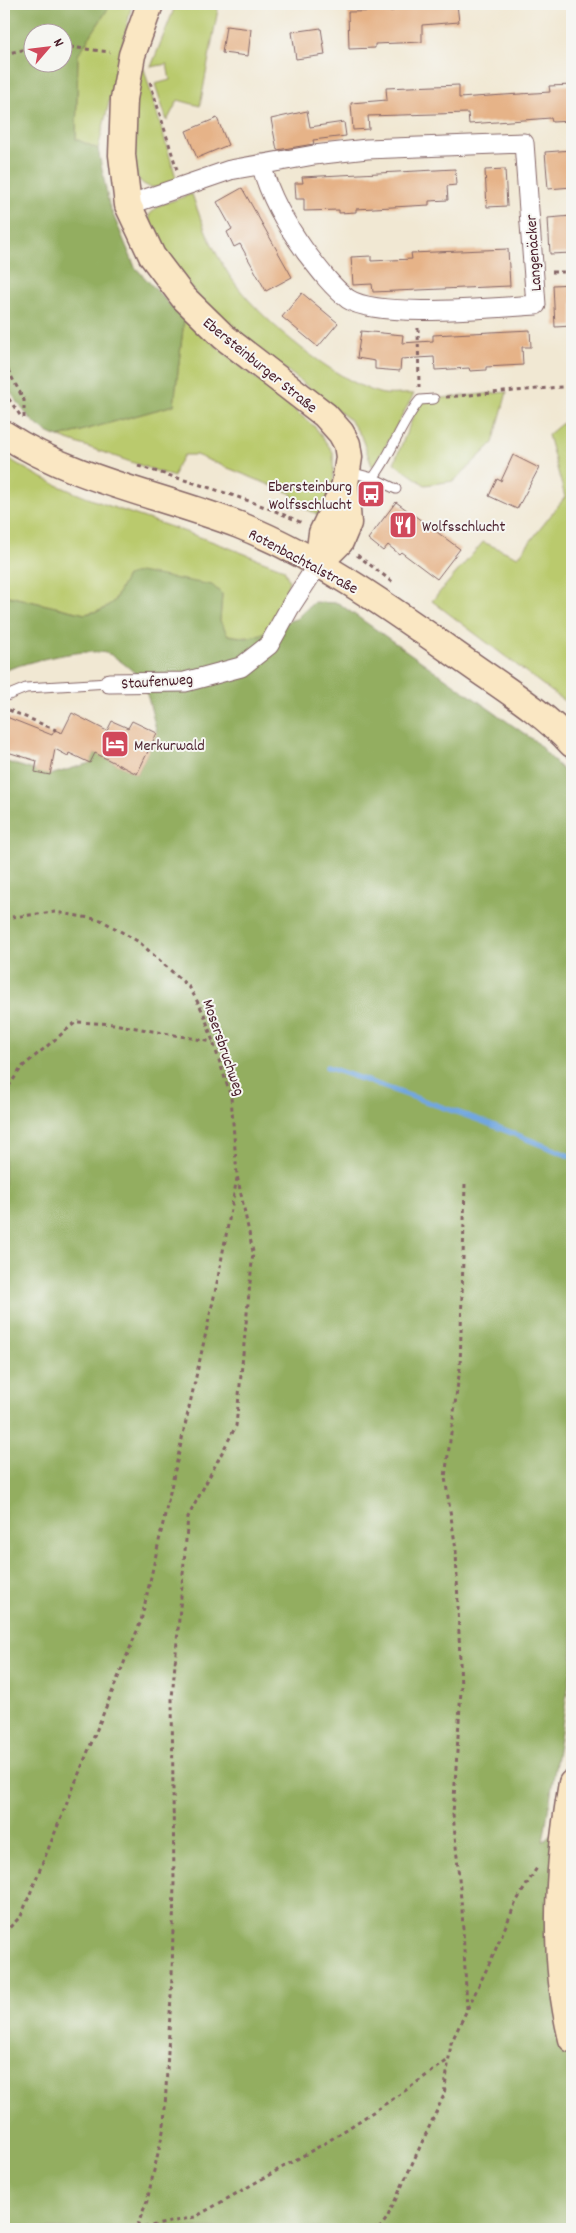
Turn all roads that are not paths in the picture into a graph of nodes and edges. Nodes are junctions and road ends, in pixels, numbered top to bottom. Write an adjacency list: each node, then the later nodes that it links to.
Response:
1 (150, 4): 3 (street, Ebersteinburger Straße)
2 (261, 164): 2 (street, Langenäcker); 3 (street, Langenäcker)
3 (128, 205): 6 (street, Ebersteinburger Straße)
4 (434, 399): 7 (lane)
5 (14, 427): 9 (street, Rotenbachtalstraße)
6 (346, 478): 7 (lane); 9 (street, Ebersteinburger Straße); 9 (street, Ebersteinburger Straße)
7 (373, 478): 8 (lane)
8 (396, 489)
9 (318, 564): 10 (street, Staufenweg); 12 (street, Rotenbachtalstraße)
10 (109, 683): 11 (lane, Staufenweg)
11 (5, 702)
12 (572, 744)
13 (572, 1783): 14 (street)
14 (570, 1807): 15 (street)
15 (572, 2039)

